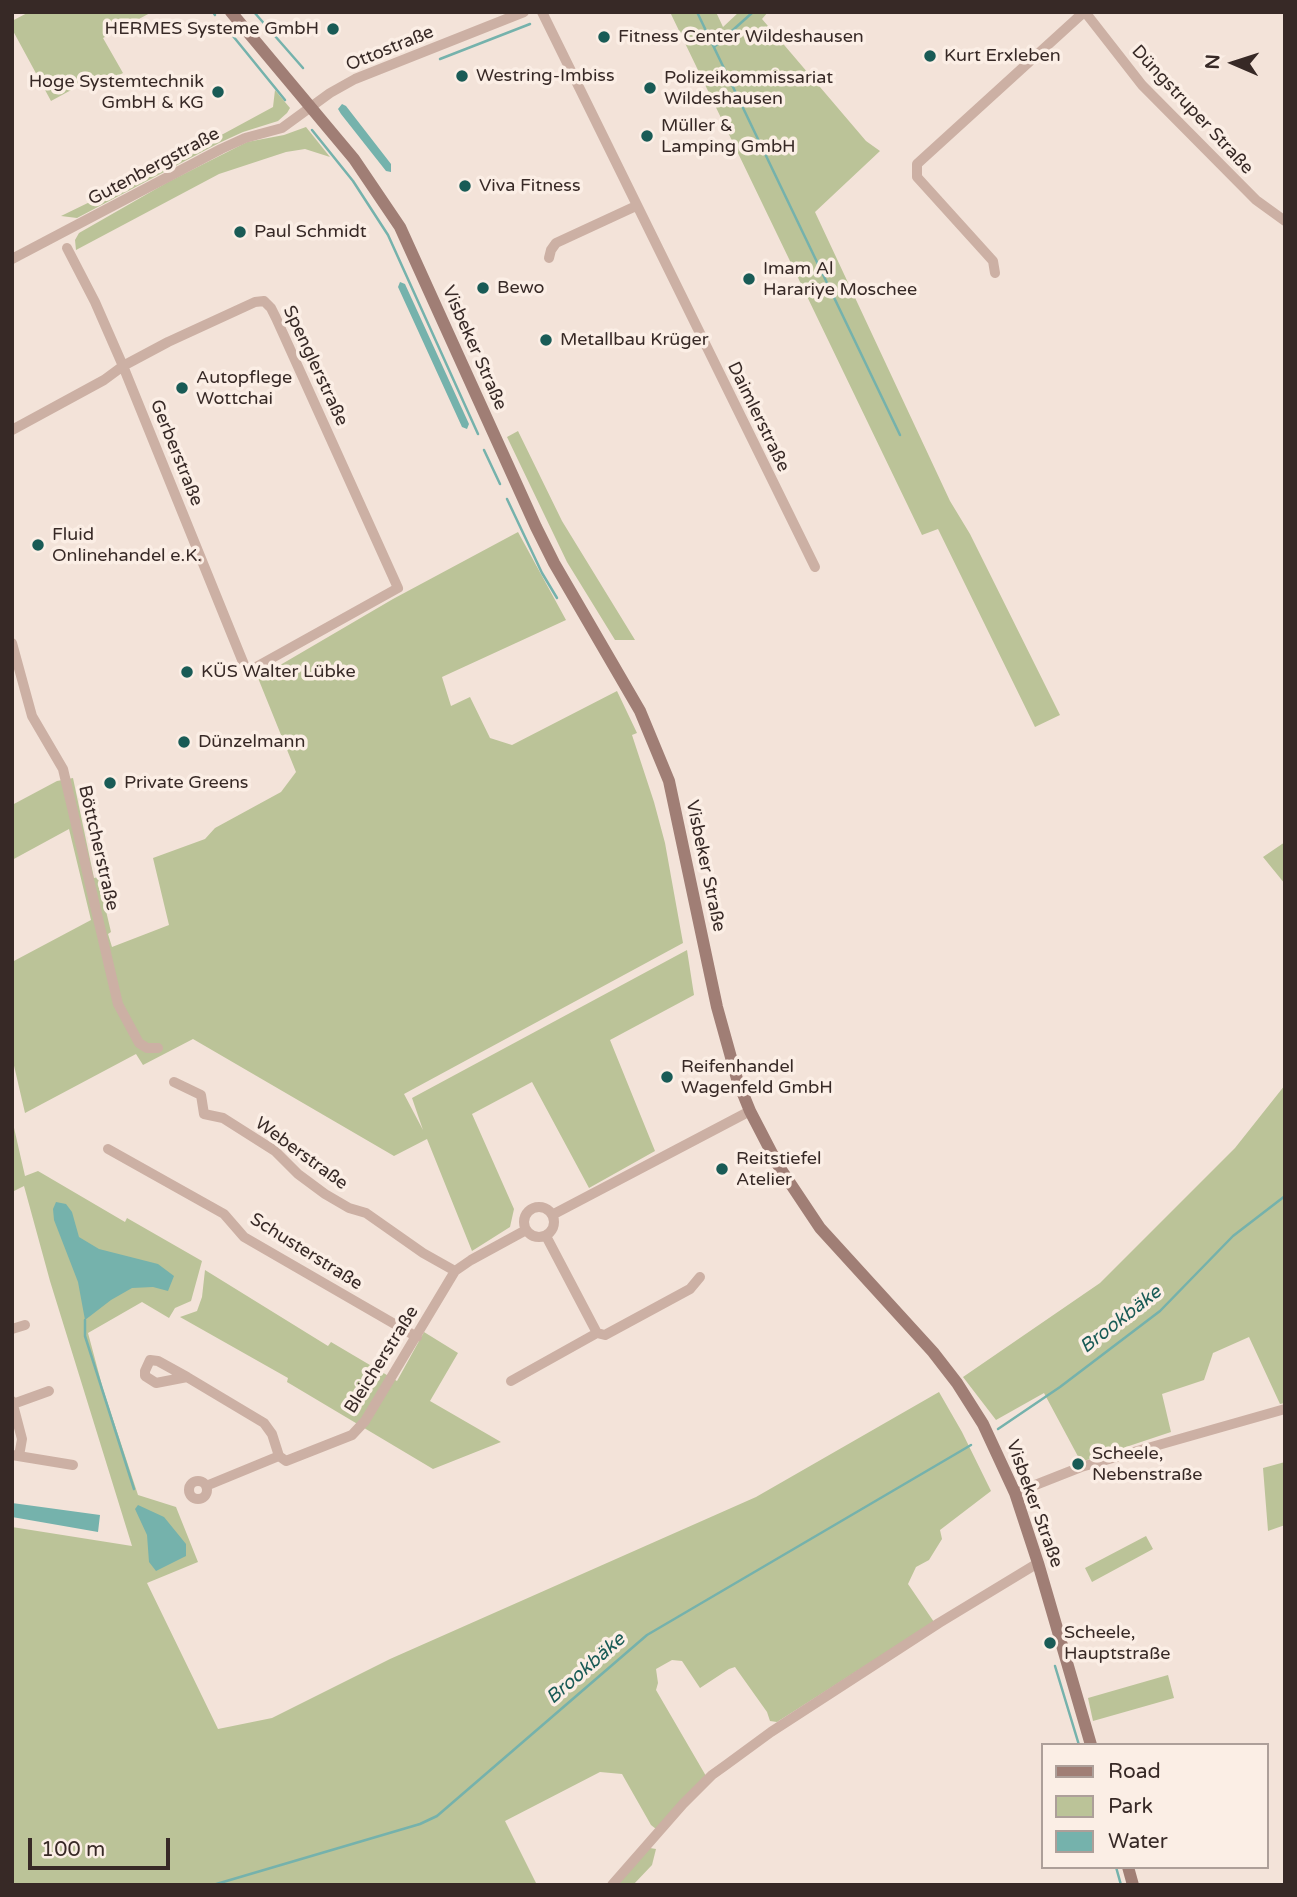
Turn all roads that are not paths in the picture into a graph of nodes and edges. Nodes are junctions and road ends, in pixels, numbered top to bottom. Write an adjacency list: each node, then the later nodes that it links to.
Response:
1 (231, 12): 5 (main road, Visbeker Straße)
2 (524, 12): 5 (street, Ottostraße)
3 (542, 12): 6 (street, Daimlerstraße)
4 (1084, 12): 7 (street, Düngstruper Straße); 11 (street)
5 (311, 106): 10 (street, Gutenbergstraße); 19 (main road, Visbeker Straße)
6 (636, 206): 9 (street); 14 (street, Daimlerstraße)
7 (1285, 221)
8 (67, 248): 12 (street, Gerberstraße)
9 (550, 258)
10 (12, 259)
11 (995, 273)
12 (123, 366): 13 (street); 16 (street, Gerberstraße); 16 (street, Spenglerstraße)
13 (12, 430)
14 (815, 567)
15 (12, 643): 17 (street, Böttcherstraße)
16 (247, 672)
17 (158, 1048)
18 (174, 1082): 24 (street, Weberstraße)
19 (750, 1111): 21 (street); 39 (main road, Visbeker Straße)
20 (108, 1149): 29 (street, Schusterstraße)
21 (552, 1215): 22 (street); 23 (street)
22 (526, 1230): 23 (street); 24 (street, Bleicherstraße)
23 (546, 1236): 28 (street)
24 (455, 1271): 29 (street, Bleicherstraße)
25 (700, 1277): 28 (street)
26 (25, 1325): 27 (street)
27 (12, 1329)
28 (597, 1333): 31 (street)
29 (417, 1337): 36 (street, Bleicherstraße)
30 (187, 1377): 36 (street)
31 (511, 1381)
32 (49, 1391): 33 (street)
33 (13, 1402): 35 (street)
34 (1285, 1409): 39 (street)
35 (16, 1456): 37 (street)
36 (279, 1456): 38 (street, Bleicherstraße)
37 (73, 1465)
38 (206, 1486)
39 (1015, 1493): 40 (main road, Visbeker Straße)
40 (1038, 1563): 41 (main road, Visbeker Straße); 42 (street)
41 (1090, 1743)
42 (612, 1885)

